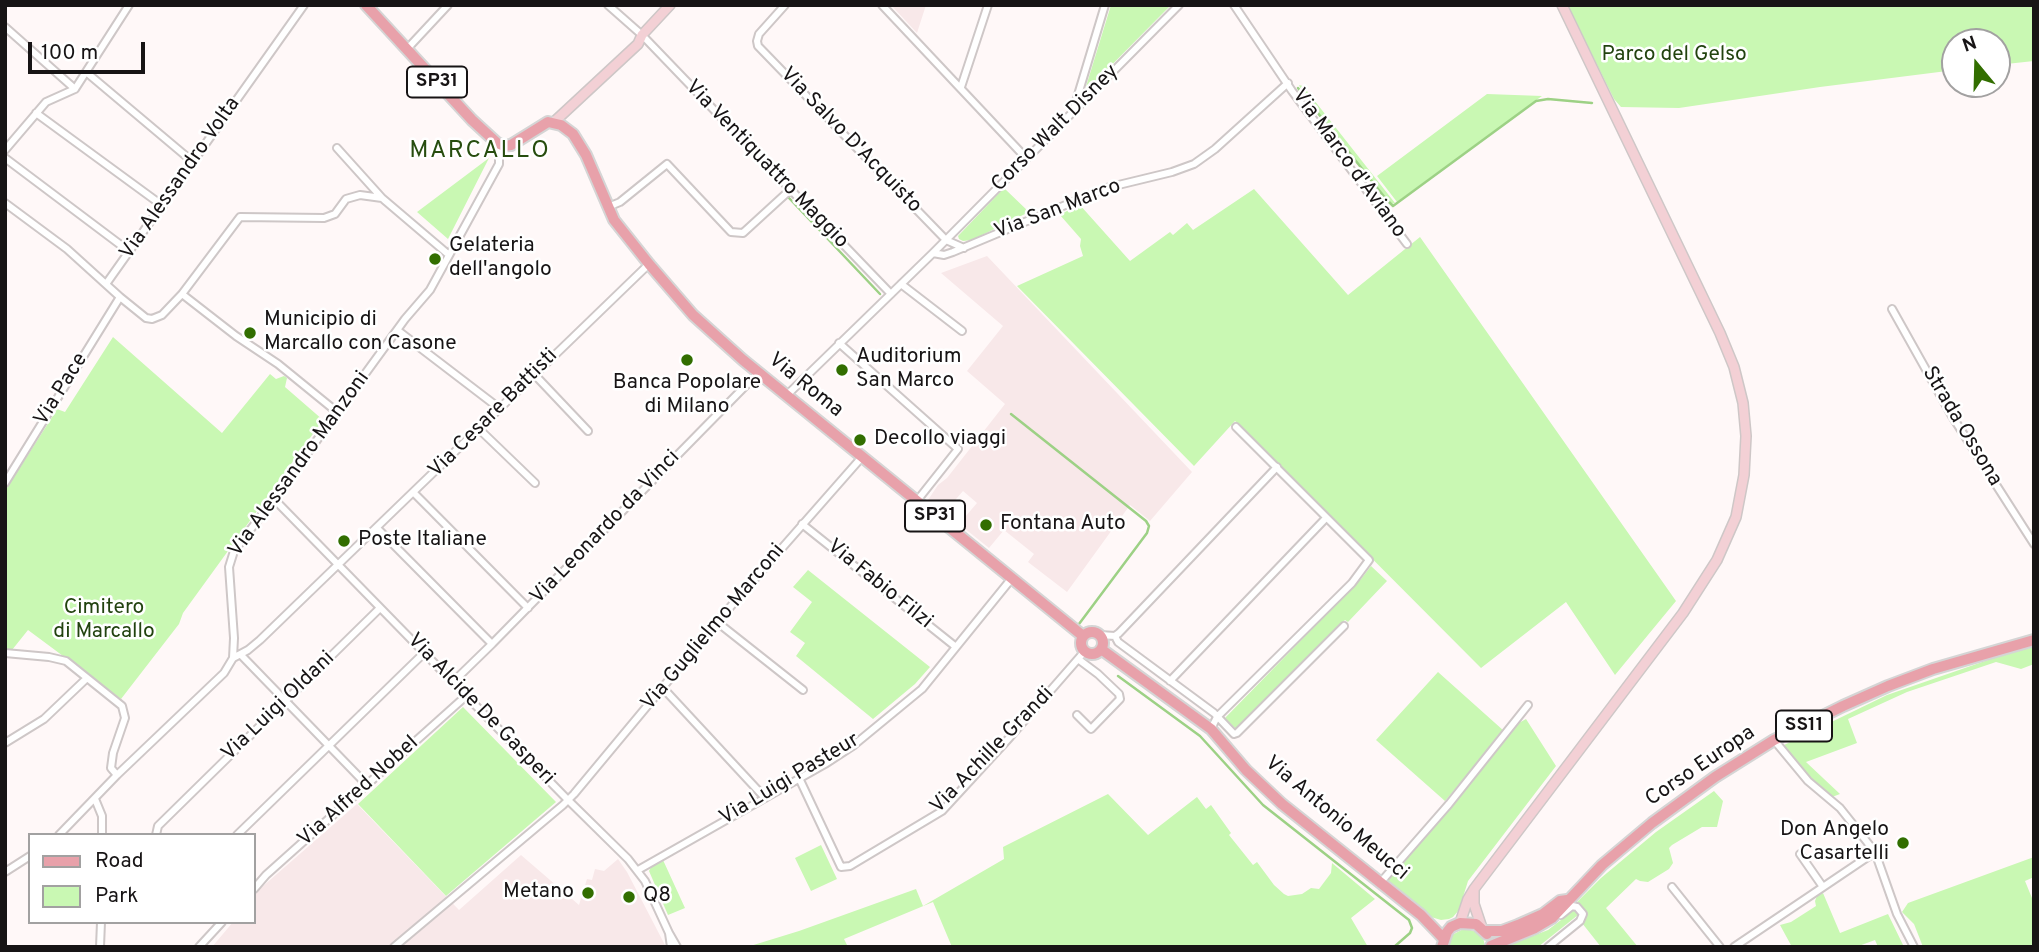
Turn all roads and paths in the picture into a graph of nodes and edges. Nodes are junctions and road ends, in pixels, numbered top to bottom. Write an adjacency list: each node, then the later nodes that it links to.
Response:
1 (129, 5): 17 (street)
2 (304, 5): 29 (street, Via Alessandro Volta)
3 (366, 5): 16 (main road, SP31)
4 (448, 5): 16 (street)
5 (608, 5): 15 (street, Via Ventiquattro Maggio)
6 (670, 5): 15 (street)
7 (785, 5): 37 (street, Via Salvo D'Acquisto)
8 (882, 5): 19 (street)
9 (988, 5): 19 (street)
10 (1105, 5): 21 (street)
11 (1179, 5): 21 (street, Corso Walt Disney)
12 (1234, 5): 18 (street, Via Marco d'Aviano)
13 (1562, 5): 122 (street)
14 (5, 27): 20 (street)
15 (642, 35): 23 (street); 30 (street, Via Ventiquattro Maggio)
16 (407, 49): 24 (main road, SP31)
17 (86, 72): 20 (street); 29 (street)
18 (1288, 83): 38 (street, Via Marco d'Aviano); 39 (street, Via San Marco)
19 (961, 87): 28 (street)
20 (75, 89): 22 (street)
21 (1073, 110): 28 (street, Corso Walt Disney)
22 (36, 113): 26 (street); 33 (street)
23 (554, 122): 24 (main road); 34 (main road, Via Roma / SP31)
24 (497, 144): 42 (street, Via Alessandro Manzoni)
25 (337, 148): 31 (street)
26 (5, 150)
27 (5, 158): 40 (street)
28 (1026, 158): 37 (street, Corso Walt Disney)
29 (193, 162): 33 (street, Via Alessandro Volta)
30 (790, 190): 34 (street); 47 (street, Via Ventiquattro Maggio)
31 (382, 198): 42 (street); 46 (street)
32 (5, 203): 35 (street)
33 (163, 206): 40 (street, Via Alessandro Volta)
34 (608, 207): 43 (main road, Via Roma / SP31)
35 (14, 209): 36 (street); 44 (street)
36 (5, 216)
37 (946, 240): 39 (street); 41 (street, Corso Walt Disney)
38 (1407, 244)
39 (964, 248): 41 (street, Via San Marco)
40 (130, 252): 44 (street, Via Alessandro Volta)
41 (933, 253): 45 (street)
42 (449, 255): 50 (street, Via Alessandro Manzoni)
43 (649, 264): 53 (main road, Via Roma / SP31); 54 (street, Via Cesare Battisti)
44 (106, 284): 48 (street)
45 (901, 284): 47 (street); 51 (street)
46 (182, 294): 48 (street); 57 (street)
47 (891, 294): 52 (street)
48 (120, 297): 63 (street, Via Pace)
49 (1892, 309): 71 (street, Strada Ossona)
50 (397, 330): 56 (street); 57 (street, Via Alessandro Manzoni)
51 (962, 331)
52 (839, 343): 55 (street); 67 (street)
53 (759, 372): 55 (main road, Via Roma / SP31); 75 (street, Via Leonardo da Vinci)
54 (534, 374): 56 (street, Via Cesare Battisti); 60 (street)
55 (787, 395): 61 (main road, Via Roma / SP31)
56 (499, 408): 59 (street, Via Cesare Battisti)
57 (337, 412): 66 (street, Via Alessandro Manzoni)
58 (1236, 427): 62 (street)
59 (479, 429): 64 (street); 65 (street, Via Cesare Battisti)
60 (588, 431)
61 (862, 457): 67 (main road, Via Roma / SP31); 69 (street, Via Guglielmo Marconi)
62 (1277, 467): 68 (street); 80 (street)
63 (5, 483)
64 (536, 484)
65 (414, 493): 70 (street, Via Cesare Battisti); 75 (street)
66 (274, 499): 72 (street, Via Alcide De Gasperi); 88 (street, Via Alessandro Manzoni)
67 (916, 502): 73 (main road, Via Roma / SP31)
68 (1326, 517): 90 (street); 98 (street)
69 (802, 524): 76 (street, Via Guglielmo Marconi); 83 (street, Via Fabio Filzi)
70 (377, 528): 72 (street, Via Cesare Battisti); 82 (street)
71 (2034, 544)
72 (338, 564): 74 (street, Via Alcide De Gasperi); 88 (street, Via Cesare Battisti)
73 (1012, 578): 79 (main road, Via Roma / SP31); 83 (street, Via Luigi Pasteur)
74 (380, 608): 86 (street, Via Alcide De Gasperi); 95 (street, Via Luigi Oldani)
75 (528, 608): 82 (street, Via Leonardo da Vinci)
76 (717, 622): 92 (street, Via Guglielmo Marconi); 93 (street)
77 (1344, 626): 98 (street)
78 (1100, 635): 79 (main road); 80 (street); 84 (main road)
79 (1083, 636): 87 (main road)
80 (1115, 636): 90 (street)
81 (2034, 640): 100 (main road, Corso Europa / SS11)
82 (492, 644): 91 (street, Via Leonardo da Vinci)
83 (956, 647): 104 (street, Via Luigi Pasteur)
84 (1101, 649): 87 (main road); 99 (main road, Via Antonio Meucci)
85 (5, 653): 89 (street)
86 (424, 653): 91 (street, Via Alcide De Gasperi); 102 (street)
87 (1081, 655): 97 (street, Via Achille Grandi); 104 (street, Via Achille Grandi)
88 (237, 656): 95 (street); 103 (street, Via Cesare Battisti)
89 (88, 678): 101 (street); 103 (street)
90 (1170, 681): 98 (street)
91 (453, 682): 94 (street, Via Alcide De Gasperi)
92 (663, 688): 106 (street); 108 (street, Via Guglielmo Marconi)
93 (803, 690)
94 (466, 696): 105 (street, Via Alfred Nobel); 108 (street, Via Alcide De Gasperi)
95 (286, 701): 102 (street); 111 (street, Via Luigi Oldani)
96 (1528, 705): 118 (street)
97 (1077, 715)
98 (1217, 717): 99 (street)
99 (1211, 729): 118 (main road, Via Antonio Meucci)
100 (1774, 740): 113 (street); 123 (main road, Corso Europa / SS11)
101 (5, 743)
102 (328, 746): 105 (street); 112 (street)
103 (117, 775): 107 (street, Via Cesare Battisti)
104 (799, 778): 106 (street, Via Luigi Pasteur)
105 (367, 785): 119 (street, Via Alfred Nobel)
106 (765, 798): 116 (street, Via Luigi Pasteur)
107 (95, 799): 109 (street, Via Cesare Battisti); 110 (street)
108 (568, 799): 116 (street, Via Alcide De Gasperi); 136 (street, Via Guglielmo Marconi)
109 (61, 833)
110 (102, 833)
111 (156, 833)
112 (239, 833)
113 (1875, 852): 121 (street); 142 (street)
114 (1800, 853): 121 (street)
115 (28, 857): 117 (street)
116 (638, 870): 129 (street, Via Alcide De Gasperi)
117 (5, 872)
118 (1380, 883): 124 (main road, Via Antonio Meucci)
119 (256, 887)
120 (1672, 887): 140 (street)
121 (1823, 887): 132 (street)
122 (1474, 889): 127 (street); 128 (street)
123 (1567, 900): 128 (main road, Corso Europa / SS11); 130 (main road, Corso Europa / SS11)
124 (1421, 915): 127 (main road, Via Antonio Meucci); 131 (main road, Via Antonio Meucci)
125 (101, 924): 134 (street)
126 (220, 924): 135 (street)
127 (1459, 924): 128 (main road, SS11); 131 (main road)
128 (1483, 930): 133 (main road, SS11)
129 (669, 933): 137 (street, Via Alcide De Gasperi); 138 (street, Via Alcide De Gasperi)
130 (1519, 934): 133 (main road, Corso Europa / SS11); 139 (street)
131 (1442, 942)
132 (1744, 944): 141 (street)
133 (1491, 946)
134 (100, 947)
135 (199, 947)
136 (394, 947)
137 (671, 947)
138 (677, 947)
139 (1548, 947)
140 (1720, 947)
141 (1734, 947)
142 (1914, 947)

